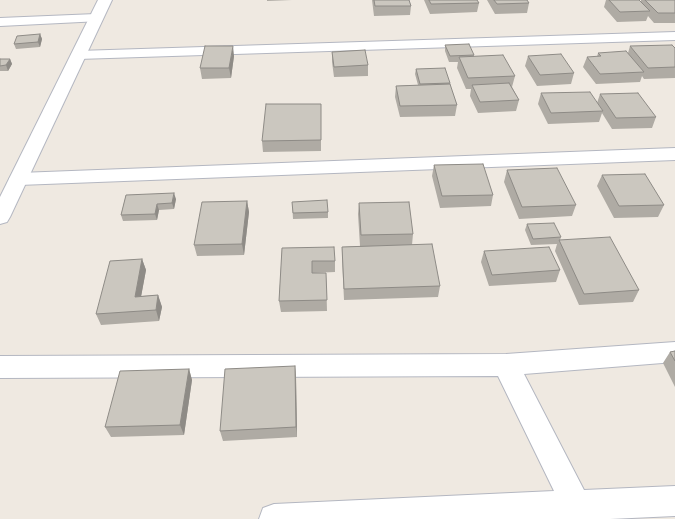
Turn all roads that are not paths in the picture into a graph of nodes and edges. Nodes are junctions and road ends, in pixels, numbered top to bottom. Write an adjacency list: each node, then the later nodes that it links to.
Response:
1 (105, 0): 2 (street)
2 (96, 18): 3 (street); 5 (street)
3 (0, 22)
4 (675, 36): 5 (street)
5 (78, 55): 7 (street)
6 (675, 154): 7 (street)
7 (19, 179): 8 (street)
8 (2, 210)
9 (675, 352): 10 (street)
10 (506, 364): 11 (street); 13 (street)
11 (0, 367)
12 (675, 501): 13 (street)
13 (578, 512): 14 (street)
14 (274, 519)

